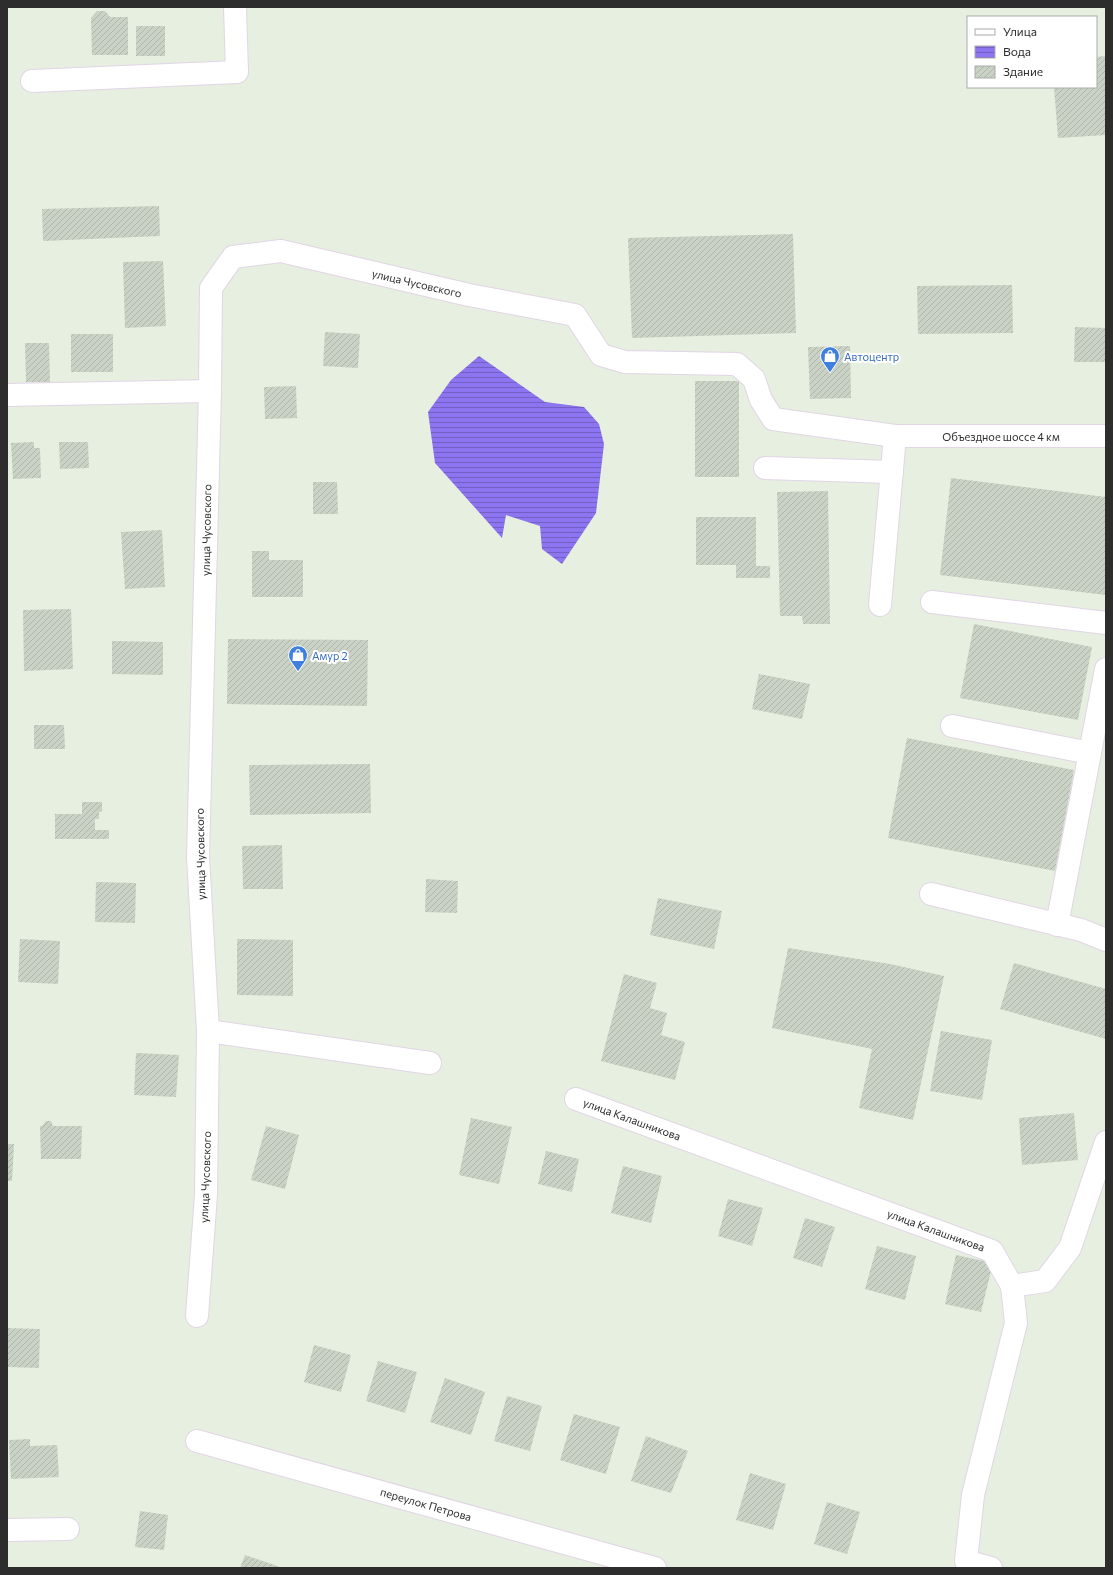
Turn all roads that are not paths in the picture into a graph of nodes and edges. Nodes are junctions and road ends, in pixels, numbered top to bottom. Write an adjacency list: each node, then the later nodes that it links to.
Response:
1 (236, 7): 2 (street)
2 (32, 81)
3 (575, 315): 4 (street, улица Чусовского); 6 (street, Объездное шоссе 4 км)
4 (210, 391): 5 (street); 19 (street, улица Чусовского)
5 (7, 395)
6 (895, 436): 7 (street, Объездное шоссе 4 км); 9 (street)
7 (1106, 436)
8 (765, 468): 9 (street)
9 (892, 472): 11 (street)
10 (932, 602): 12 (street)
11 (880, 605)
12 (1106, 623)
13 (1106, 669): 15 (street)
14 (952, 726): 15 (street)
15 (1090, 753): 17 (street)
16 (931, 894): 17 (street)
17 (1057, 925): 18 (street)
18 (1106, 940)
19 (208, 1031): 20 (street); 24 (street, улица Чусовского)
20 (430, 1063)
21 (576, 1099): 23 (street, улица Калашникова)
22 (1106, 1142): 23 (street)
23 (1012, 1286): 28 (street, улица Калашникова)
24 (197, 1316)
25 (197, 1441): 29 (street, переулок Петрова)
26 (7, 1530): 27 (street)
27 (68, 1530)
28 (964, 1565): 30 (street, улица Калашникова)
29 (655, 1568)
30 (991, 1568)

